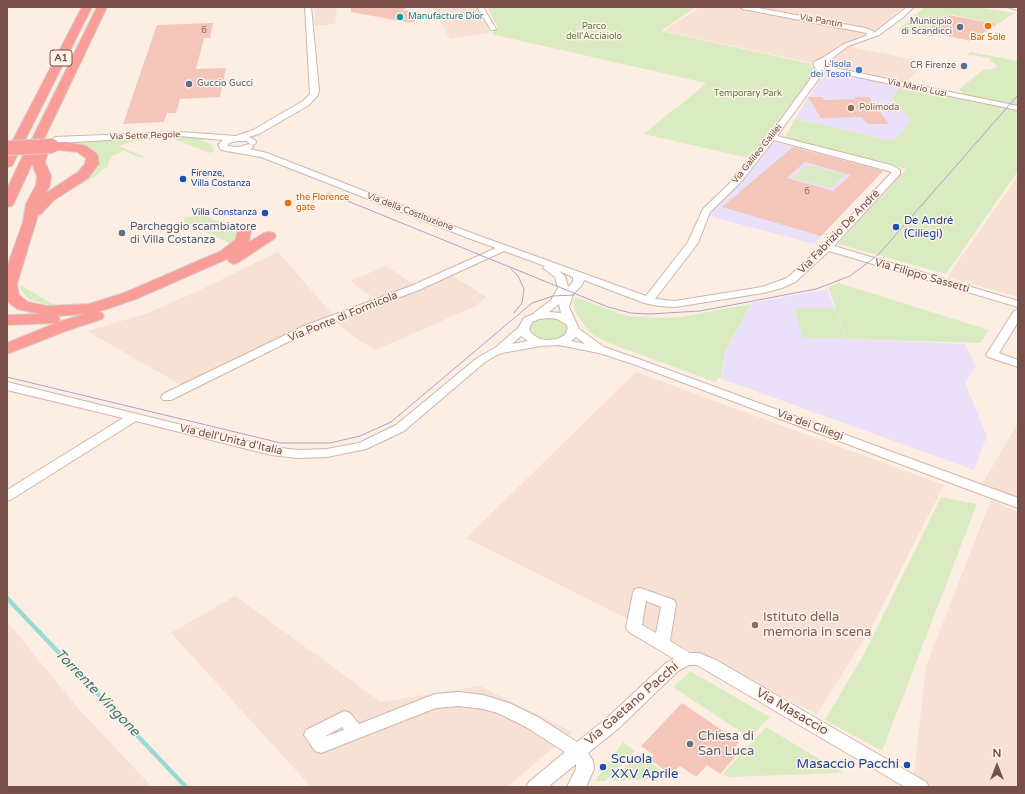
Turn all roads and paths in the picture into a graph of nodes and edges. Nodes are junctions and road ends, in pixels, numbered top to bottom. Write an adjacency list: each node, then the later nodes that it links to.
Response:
1 (87, 7): 20 (highway, A1)
2 (102, 7): 18 (highway, A1)
3 (308, 7): 15 (street)
4 (480, 7): 11 (street)
5 (743, 7): 10 (street, Via Pantin)
6 (778, 7): 10 (street)
7 (912, 7): 12 (street, Via Galileo Galilei)
8 (1012, 7): 9 (street)
9 (1018, 8)
10 (771, 12): 12 (street, Via Pantin)
11 (493, 29)
12 (869, 36): 13 (street, Via Galileo Galilei)
13 (827, 59): 14 (street, Via Mario Luzi); 16 (street, Via Galileo Galilei)
14 (1018, 108)
15 (256, 132): 17 (street); 19 (street)
16 (772, 137): 29 (street, Via Fabrizio De André); 35 (street, Via Galileo Galilei)
17 (236, 138): 18 (street, Via Sette Regole); 19 (street, Via Sette Regole); 21 (street)
18 (45, 143): 20 (highway, bridge); 24 (highway); 25 (highway); 25 (highway)
19 (252, 144): 21 (street); 22 (street, Via della Costituzione)
20 (12, 145): 23 (highway, A1)
21 (241, 150): 22 (street, Via della Costituzione)
22 (260, 153): 28 (street, Via della Costituzione)
23 (7, 163)
24 (7, 203)
25 (30, 222): 26 (highway)
26 (244, 231)
27 (269, 236): 32 (highway)
28 (471, 236): 30 (street, Via della Costituzione); 31 (street, Via della Costituzione)
29 (827, 247): 35 (street, Via Fabrizio De André); 36 (street, Via Filippo Sassetti)
30 (499, 250): 38 (street, Via della Costituzione); 50 (street, Via Ponte di Formicola)
31 (573, 273): 33 (street); 34 (street, Via della Costituzione)
32 (181, 286): 39 (highway); 45 (highway)
33 (575, 287): 34 (street); 40 (street)
34 (609, 288): 35 (street, Via della Costituzione)
35 (648, 301)
36 (1018, 304)
37 (1018, 313): 48 (street)
38 (537, 316): 40 (street); 41 (street)
39 (7, 320)
40 (569, 320): 42 (street)
41 (523, 329): 43 (street, Via dei Ciliegi); 46 (street, Via dell'Unità d'Italia)
42 (574, 331): 44 (street); 47 (street, Via dei Ciliegi)
43 (542, 342): 44 (street, Via dei Ciliegi); 46 (street, Via dell'Unità d'Italia)
44 (559, 342): 47 (street, Via dei Ciliegi)
45 (7, 349)
46 (500, 350): 51 (street, Via dell'Unità d'Italia)
47 (601, 350): 53 (street, Via dei Ciliegi)
48 (1018, 364)
49 (7, 386): 51 (street, Via dell'Unità d'Italia)
50 (167, 397)
51 (134, 417): 52 (street)
52 (7, 496)
53 (1018, 503)
54 (662, 644): 55 (street, Via Masaccio)
55 (687, 659): 57 (street, Via Gaetano Pacchi); 60 (street, Via Masaccio)
56 (356, 732): 57 (street, Via Gaetano Pacchi)
57 (578, 751): 58 (street, Via Gaetano Pacchi); 59 (street, Via Gaetano Pacchi)
58 (535, 787)
59 (576, 787)
60 (920, 787)

